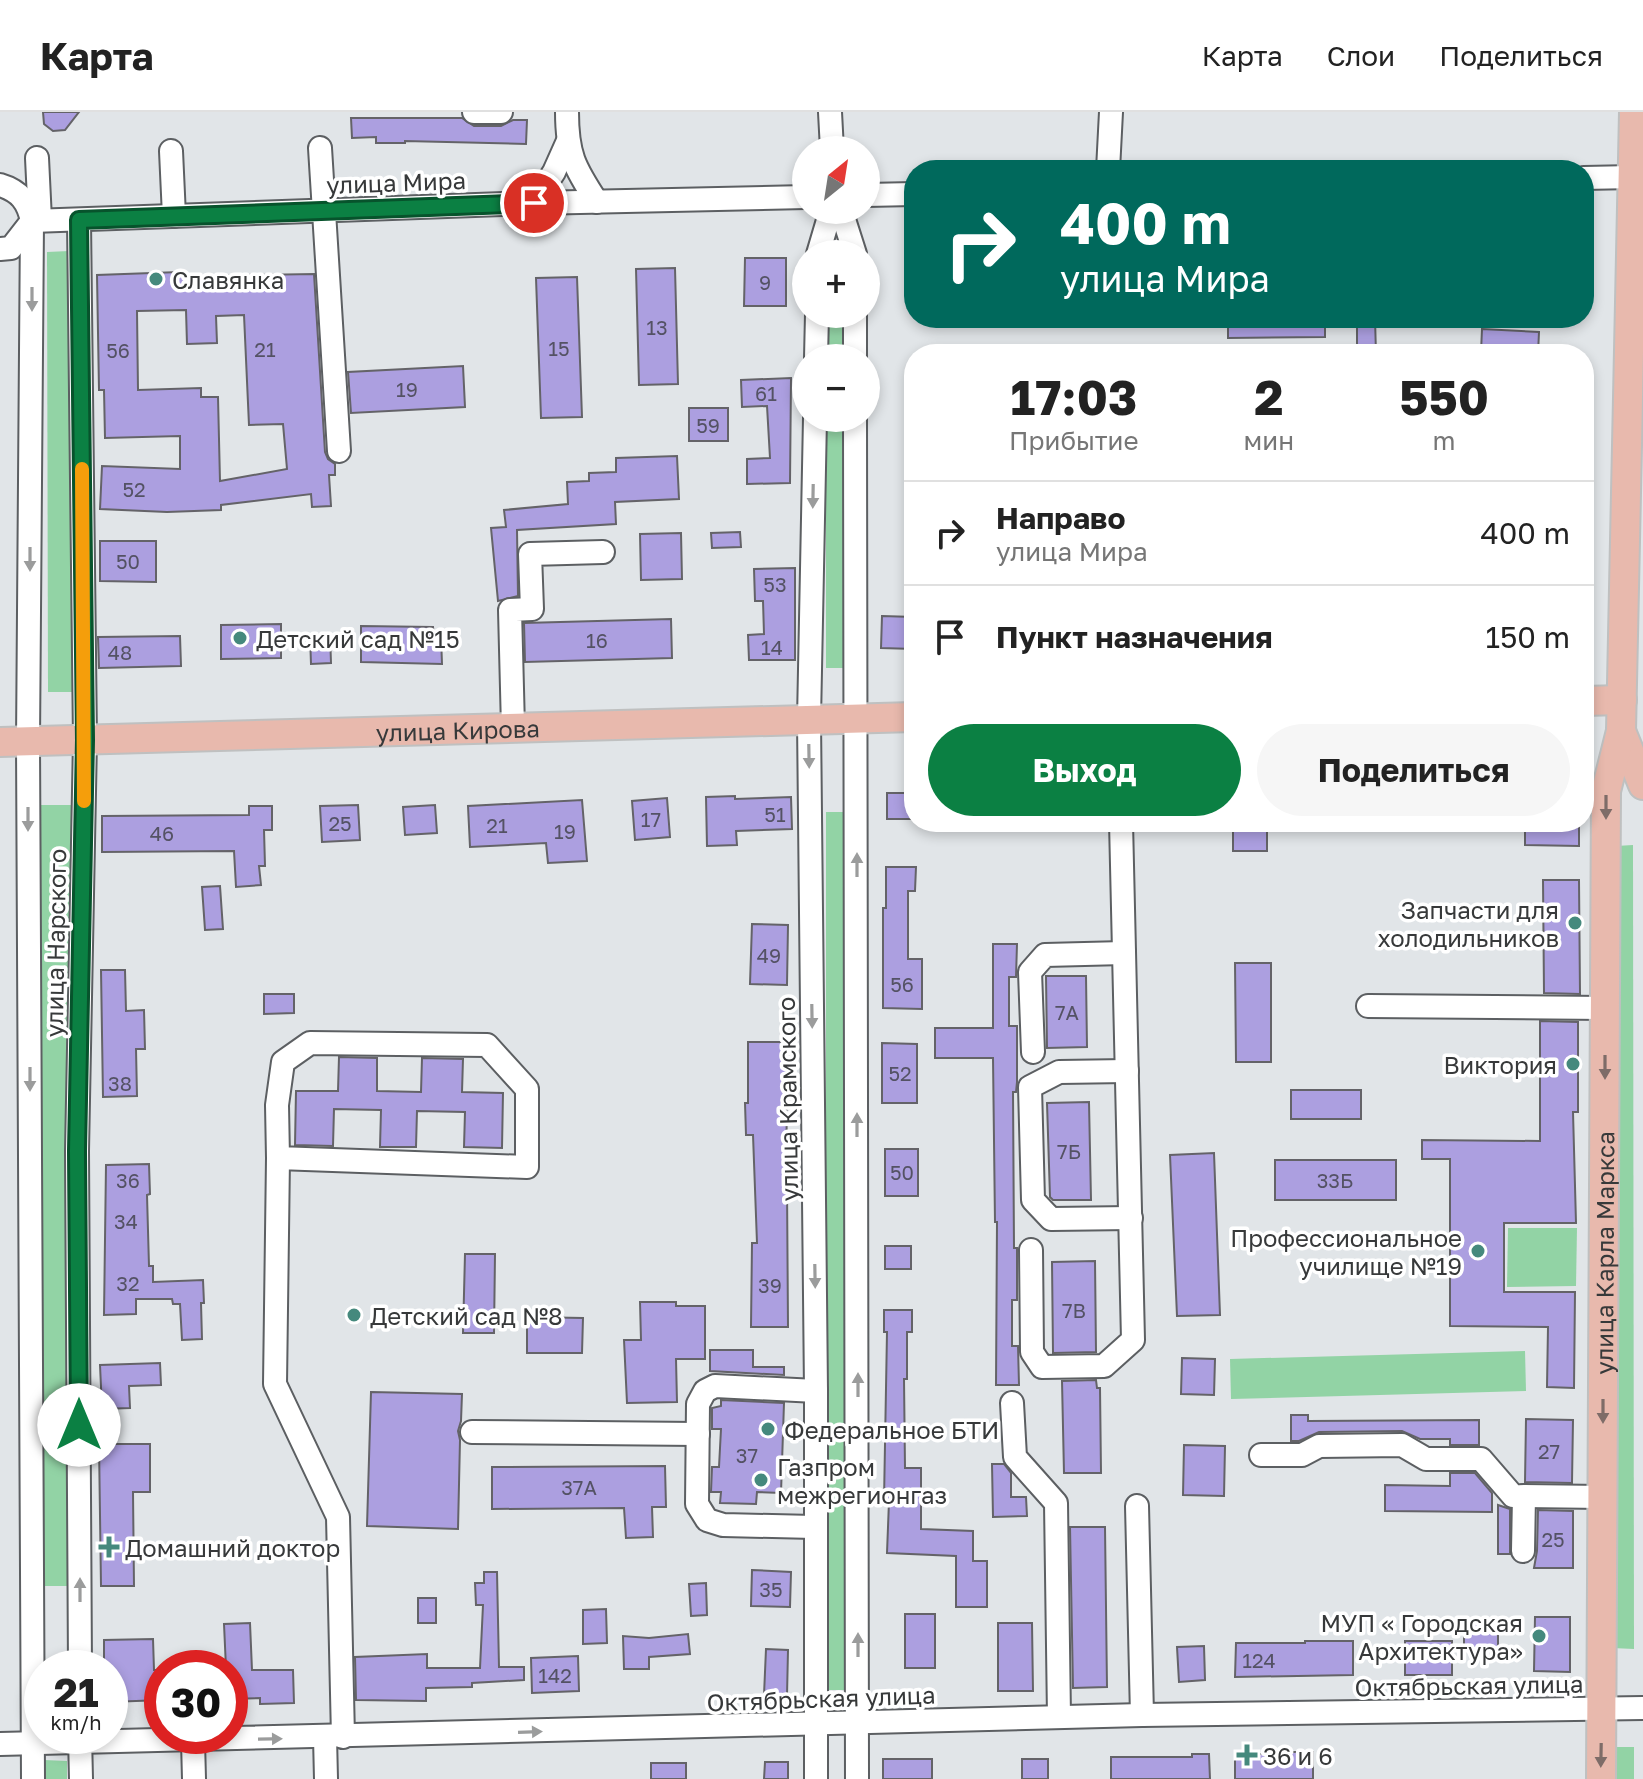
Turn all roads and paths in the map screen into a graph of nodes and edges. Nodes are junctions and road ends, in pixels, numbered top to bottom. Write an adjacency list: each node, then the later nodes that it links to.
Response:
1 (474, 112): 2 (street)
2 (501, 112)
3 (567, 112): 8 (street)
4 (830, 112): 7 (street)
5 (1111, 112): 12 (street)
6 (1634, 112): 13 (main road, улица Карла Маркса)
7 (831, 136)
8 (567, 143): 19 (street); 20 (street)
9 (320, 148): 21 (street)
10 (171, 151): 22 (street)
11 (37, 158): 24 (street, улица Нарского)
12 (1109, 160)
13 (1633, 177): 14 (street); 30 (main road, улица Карла Маркса)
14 (1594, 178)
15 (0, 185): 24 (street)
16 (904, 194): 17 (street)
17 (880, 195)
18 (792, 197): 19 (street, улица Мира)
19 (597, 202): 20 (street, улица Мира)
20 (534, 203): 21 (street, улица Мира)
21 (324, 210): 22 (street, улица Мира); 28 (street)
22 (174, 216): 23 (street, улица Мира)
23 (79, 220): 24 (street, улица Мира); 37 (street, улица Нарского)
24 (36, 221): 25 (street); 38 (street, улица Нарского, one-way to 38)
25 (0, 249)
26 (815, 432): 34 (street, улица Крамского, one-way to 34)
27 (855, 432): 33 (street)
28 (339, 451)
29 (603, 552): 35 (street)
30 (1622, 700): 31 (main road); 36 (main road, улица Карла Маркса)
31 (1594, 701)
32 (904, 717): 33 (main road, улица Кирова)
33 (857, 719): 34 (main road, улица Кирова); 65 (street, one-way to 33)
34 (809, 720): 35 (main road, улица Кирова); 49 (street, улица Крамского, one-way to 49)
35 (513, 728): 37 (main road, улица Кирова)
36 (1630, 739): 39 (main road, улица Карла Маркса); 43 (main road, улица Карла Маркса, one-way to 43)
37 (85, 740): 38 (main road, улица Кирова); 60 (street, улица Нарского, one-way to 37)
38 (14, 742): 59 (street, улица Нарского, one-way to 59)
39 (1643, 785)
40 (1121, 832): 41 (street)
41 (1124, 953): 44 (street); 45 (street)
42 (1368, 1006): 43 (street)
43 (1605, 1008): 55 (main road, улица Карла Маркса, one-way to 55)
44 (1033, 1052)
45 (1127, 1071): 47 (street); 47 (street)
46 (278, 1158): 46 (street); 67 (street)
47 (1131, 1218): 48 (street)
48 (1031, 1250)
49 (816, 1391): 52 (street); 57 (street, улица Крамского)
50 (1012, 1403): 64 (street)
51 (472, 1432): 52 (street)
52 (698, 1434): 57 (street)
53 (1261, 1455): 54 (street)
54 (1524, 1496): 55 (street); 58 (street)
55 (1603, 1497): 62 (main road, улица Карла Маркса)
56 (1137, 1506): 63 (street)
57 (814, 1527): 66 (street, улица Крамского)
58 (1523, 1551)
59 (31, 1650)
60 (80, 1650)
61 (1643, 1708): 62 (street, Октябрьская улица)
62 (1602, 1709): 63 (street, Октябрьская улица); 80 (main road, улица Карла Маркса, one-way to 80)
63 (1142, 1715): 64 (street, Октябрьская улица)
64 (1059, 1717): 65 (street, Октябрьская улица)
65 (858, 1723): 66 (street, Октябрьская улица); 79 (street)
66 (816, 1725): 67 (street, Октябрьская улица, one-way to 66); 78 (street, улица Крамского)
67 (334, 1737): 68 (street, Октябрьская улица, one-way to 67); 77 (street)
68 (248, 1739)
69 (24, 1743): 70 (street, Октябрьская улица)
70 (0, 1744)
71 (33, 1754): 74 (street, улица Нарского)
72 (80, 1754): 75 (street)
73 (193, 1754): 76 (street)
74 (33, 1779)
75 (81, 1779)
76 (194, 1779)
77 (326, 1779)
78 (816, 1779)
79 (857, 1779)
80 (1601, 1779)

